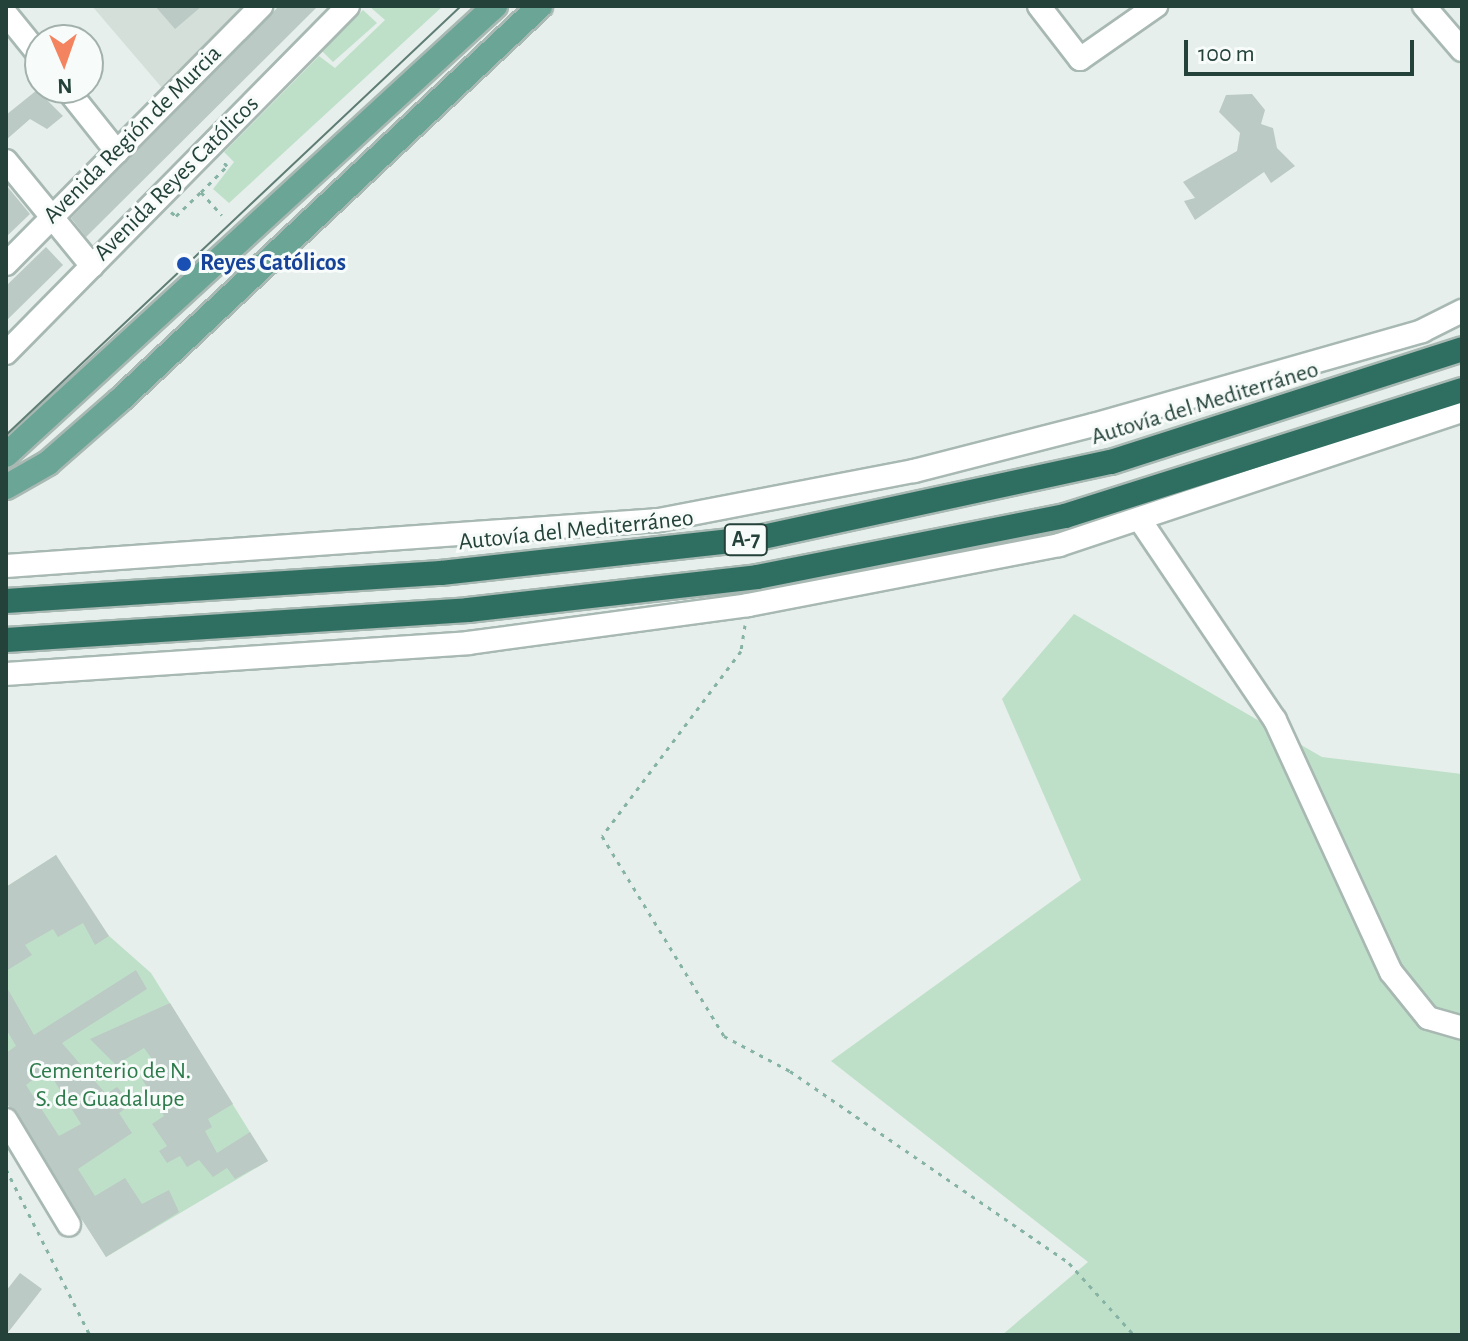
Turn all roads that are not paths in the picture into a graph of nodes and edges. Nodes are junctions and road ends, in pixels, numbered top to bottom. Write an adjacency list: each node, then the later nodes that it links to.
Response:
1 (261, 6): 12 (street, Avenida Región de Murcia)
2 (348, 6): 16 (street, Avenida Reyes Católicos)
3 (495, 6): 22 (main road)
4 (540, 6): 23 (main road)
5 (1039, 6): 6 (street)
6 (1156, 6)
7 (1424, 6): 10 (street)
8 (6, 14): 9 (street)
9 (24, 36)
10 (1462, 50)
11 (79, 104): 12 (street)
12 (117, 152): 14 (street, Avenida Región de Murcia)
13 (6, 161): 14 (street)
14 (52, 217): 15 (street, Avenida Región de Murcia); 16 (street)
15 (6, 264)
16 (92, 266): 19 (street, Avenida Reyes Católicos)
17 (1462, 311): 25 (street)
18 (1462, 349): 26 (highway, Autovía del Mediterráneo / A-7)
19 (6, 353)
20 (1462, 390): 27 (highway, A-7)
21 (1462, 411): 24 (street)
22 (6, 455)
23 (6, 487)
24 (1140, 520): 28 (street); 29 (street)
25 (6, 566)
26 (6, 601)
27 (6, 640)
28 (6, 674)
29 (1462, 1028)
30 (6, 1120): 31 (street)
31 (69, 1225)

